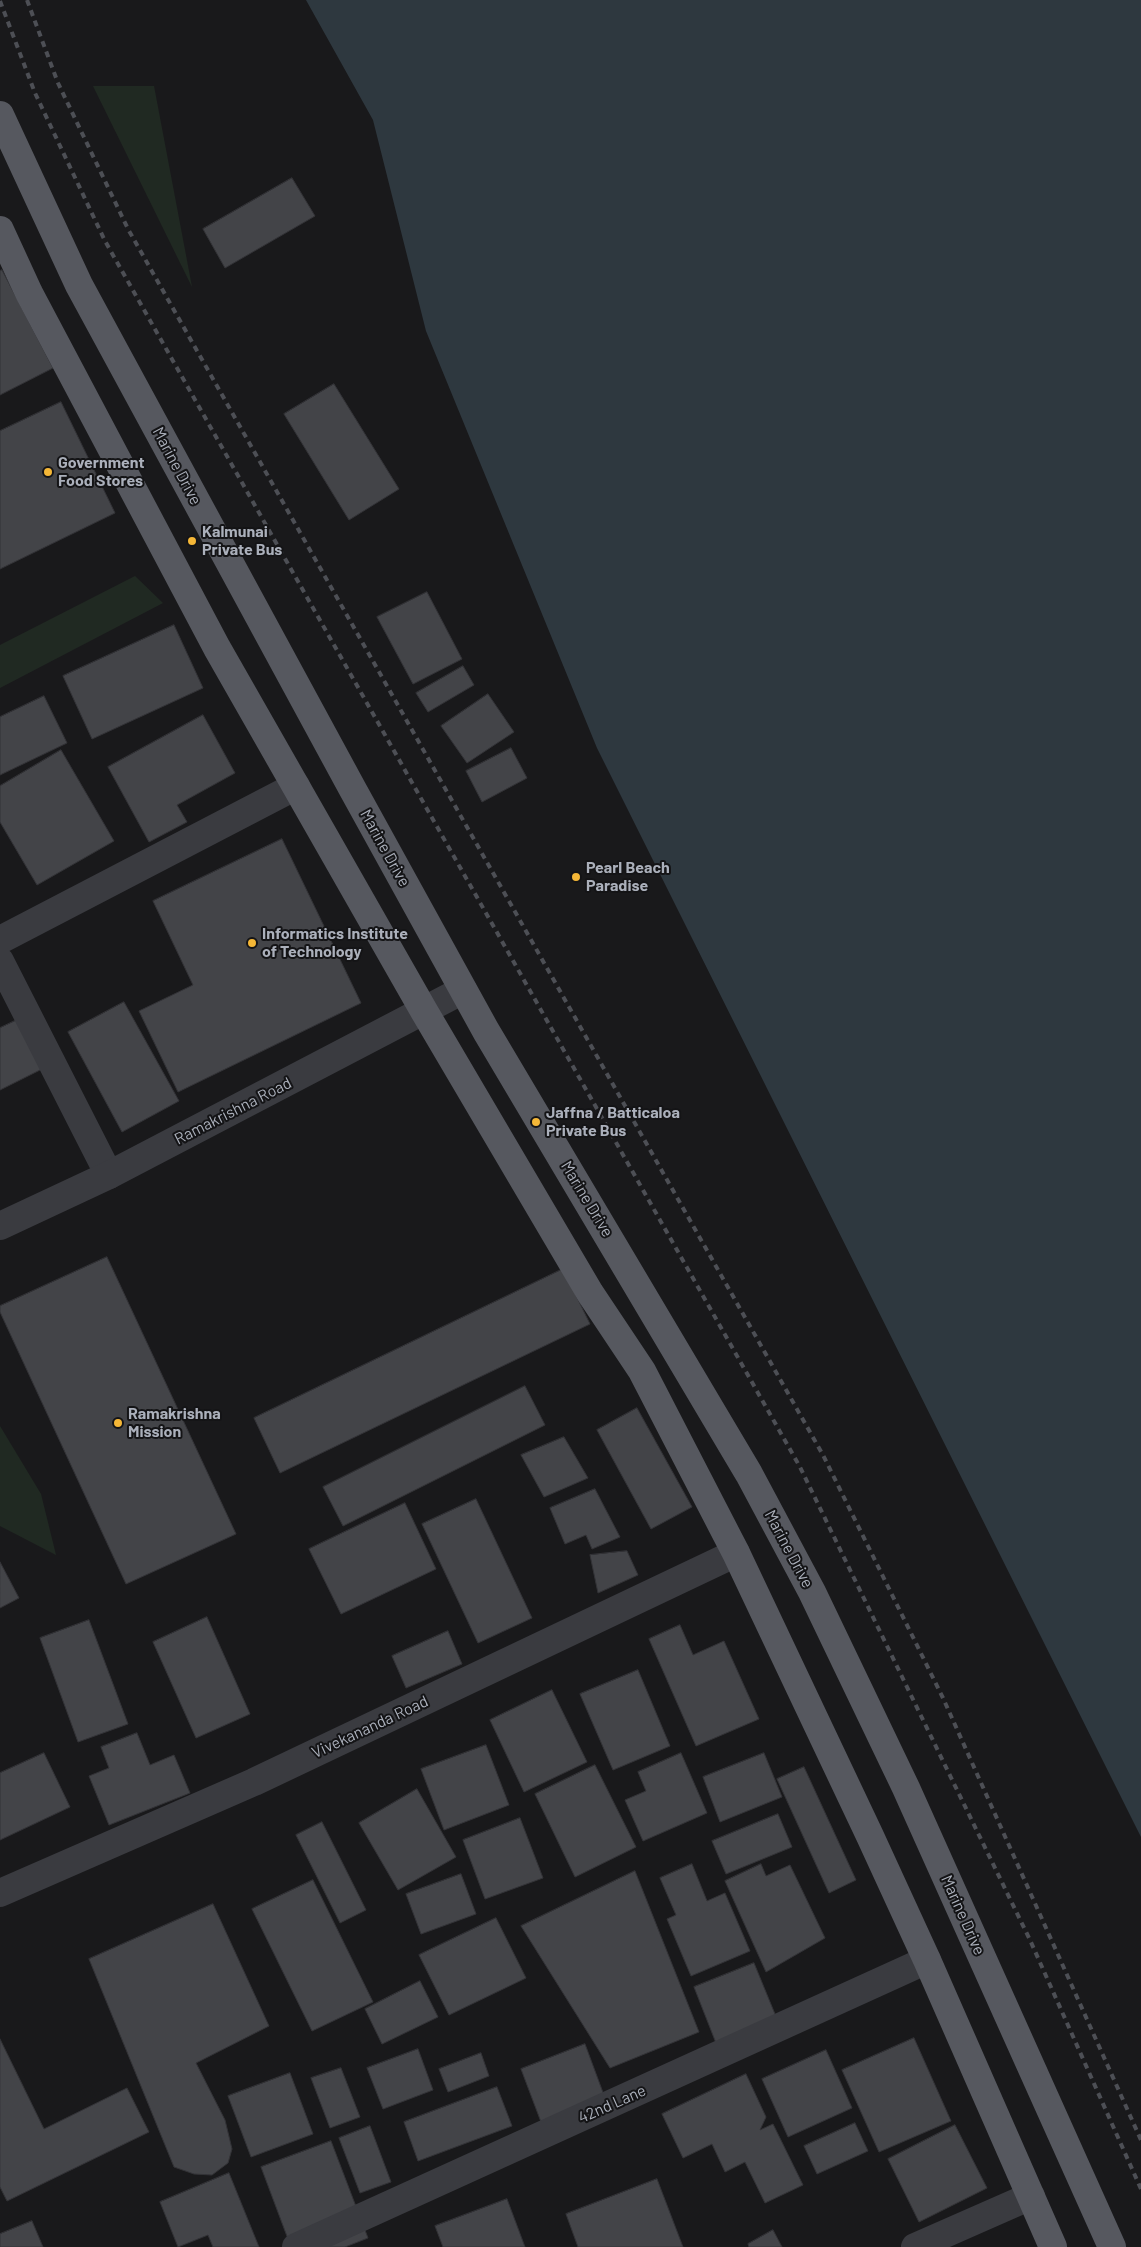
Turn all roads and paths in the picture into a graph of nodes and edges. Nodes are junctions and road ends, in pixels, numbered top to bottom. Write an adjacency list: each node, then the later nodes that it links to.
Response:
1 (0, 114): 6 (main road, Marine Drive)
2 (0, 230): 3 (main road)
3 (296, 786): 4 (street); 7 (main road)
4 (0, 940)
5 (0, 961): 8 (street)
6 (463, 990): 7 (street, Ramakrishna Road); 17 (main road, Marine Drive)
7 (424, 1011): 8 (street, Ramakrishna Road); 10 (main road)
8 (109, 1175): 9 (street, Ramakrishna Road)
9 (0, 1226)
10 (736, 1552): 11 (street, Vivekananda Road); 12 (main road)
11 (0, 1893)
12 (927, 1960): 13 (main road); 14 (street, 42nd Lane)
13 (1031, 2196): 15 (street); 16 (main road)
14 (296, 2247)
15 (915, 2247)
16 (1053, 2247)
17 (1112, 2247)

